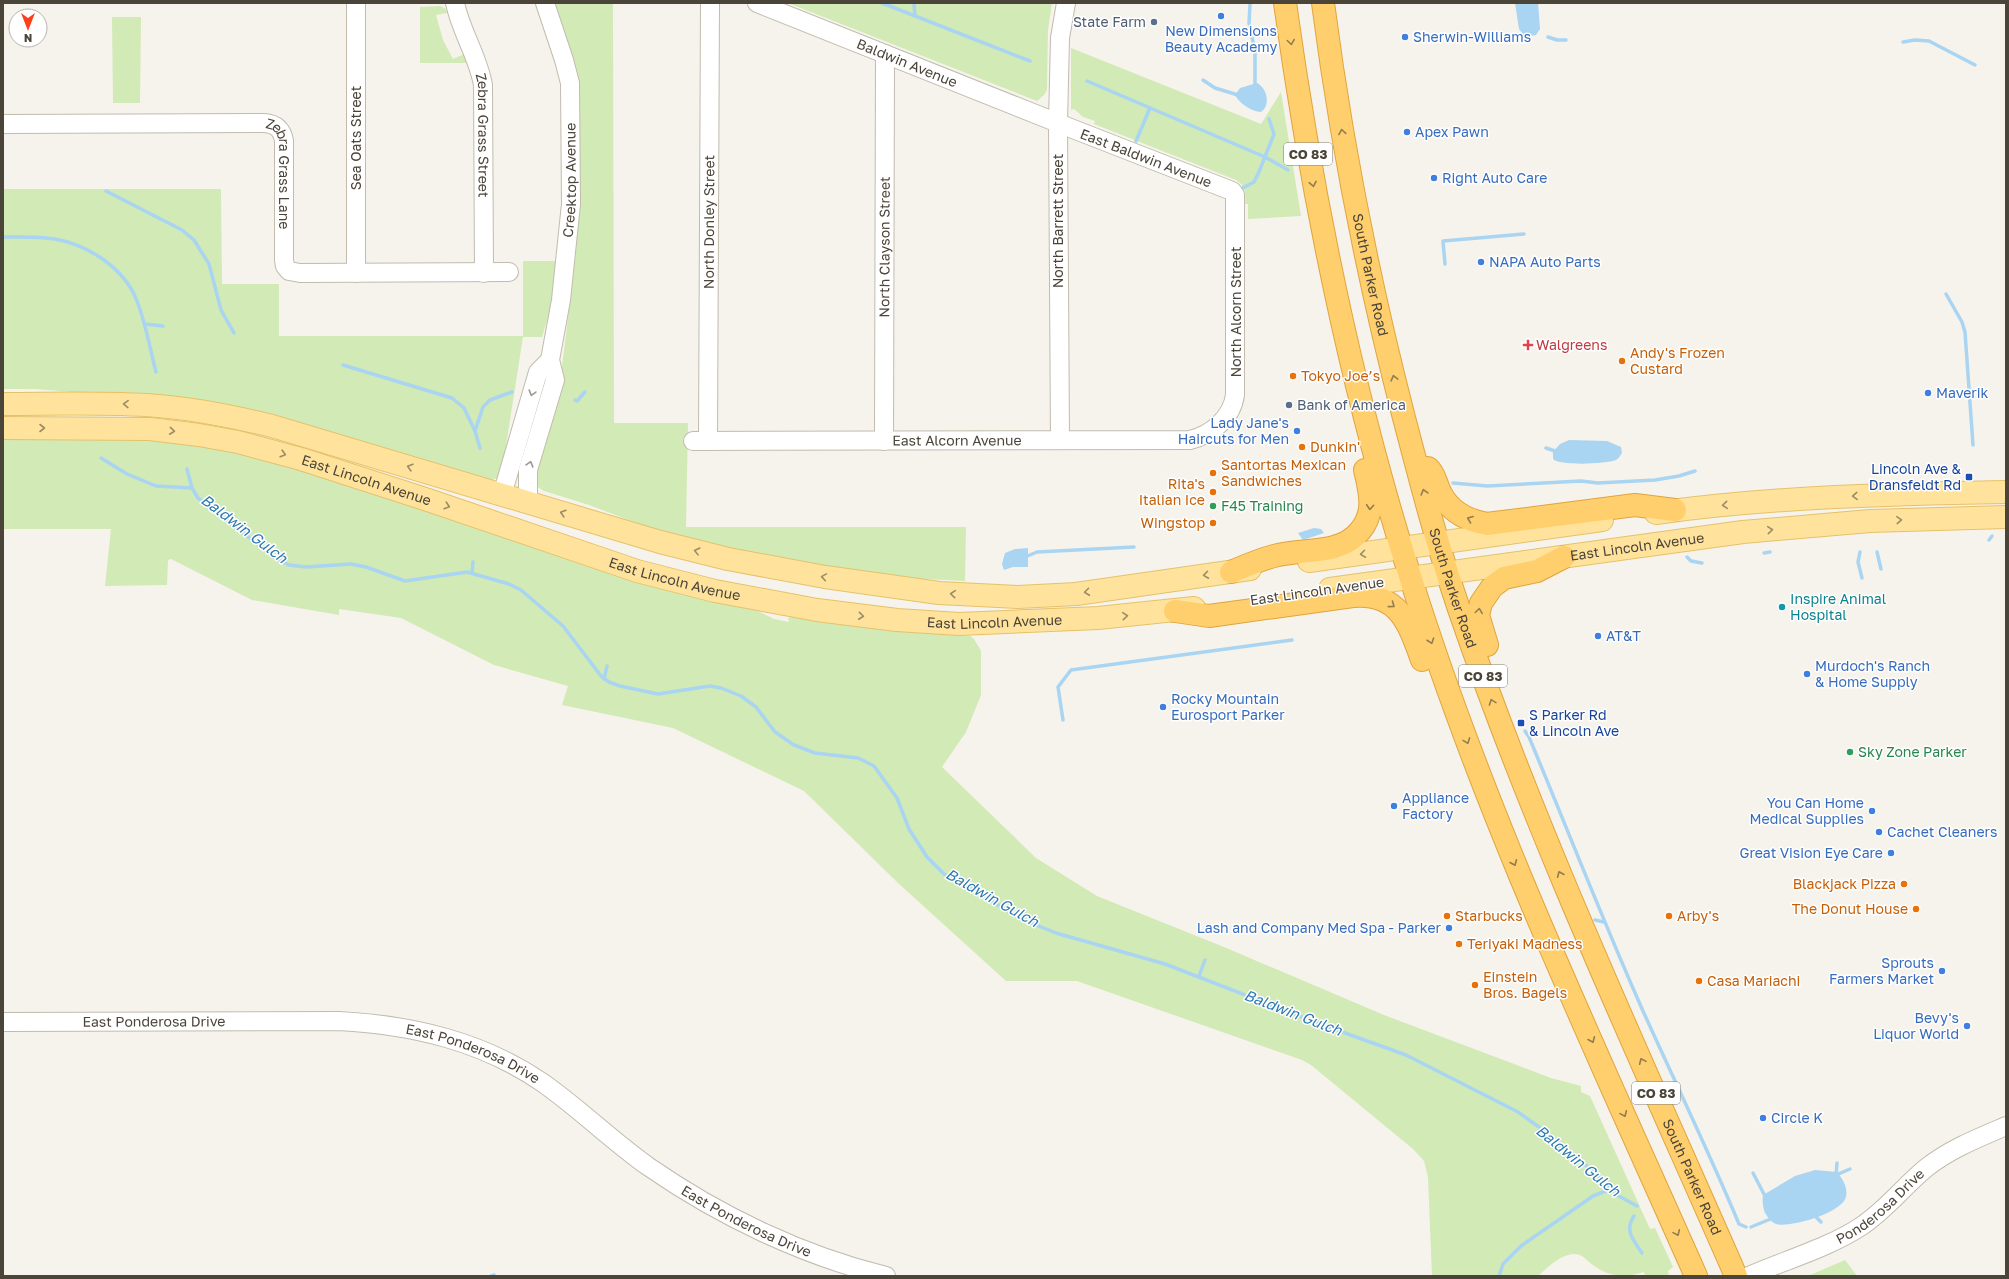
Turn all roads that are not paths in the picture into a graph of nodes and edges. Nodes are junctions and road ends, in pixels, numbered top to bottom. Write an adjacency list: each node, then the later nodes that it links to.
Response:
1 (356, 3): 15 (street, Sea Oats Street)
2 (455, 3): 13 (street, Zebra Grass Street)
3 (545, 3): 17 (street, Creektop Avenue)
4 (710, 3): 22 (street, North Donley Street)
5 (757, 3): 9 (street, Baldwin Avenue)
6 (1066, 3): 10 (street, North Barrett Street)
7 (1285, 3): 16 (highway, CO 83, one-way to 16)
8 (1323, 3): 24 (highway, South Parker Road / CO 83, one-way to 8)
9 (885, 54): 10 (street, Baldwin Avenue); 23 (street, North Clayson Street)
10 (1058, 123): 12 (street, East Baldwin Avenue); 21 (street, North Barrett Street)
11 (3, 124): 15 (street, Zebra Grass Lane)
12 (1234, 192): 19 (street, North Alcorn Street)
13 (484, 272): 14 (street, Zebra Grass Lane); 15 (street, Zebra Grass Lane)
14 (509, 272)
15 (356, 273)
16 (1337, 304): 31 (highway, CO 83); 33 (highway, one-way to 33)
17 (550, 360): 26 (street, Creektop Avenue, one-way to 26); 27 (street, Creektop Avenue, one-way to 17)
18 (3, 404): 26 (main road, East Lincoln Avenue, one-way to 18)
19 (1217, 426): 21 (street, East Alcorn Avenue)
20 (3, 428): 36 (main road, East Lincoln Avenue, one-way to 36)
21 (1060, 440): 23 (street, East Alcorn Avenue)
22 (700, 441): 23 (street, East Alcorn Avenue)
23 (884, 441)
24 (1414, 457): 28 (highway, one-way to 24); 30 (highway, South Parker Road / CO 83, one-way to 24)
25 (2006, 492): 28 (main road, East Lincoln Avenue, one-way to 28)
26 (502, 495): 27 (main road, East Lincoln Avenue)
27 (528, 502): 33 (main road, East Lincoln Avenue, one-way to 27)
28 (1675, 510): 30 (main road, East Lincoln Avenue)
29 (2006, 517): 32 (main road, East Lincoln Avenue, one-way to 29)
30 (1439, 543): 31 (main road, East Lincoln Avenue); 34 (highway, South Parker Road / CO 83)
31 (1401, 548): 33 (main road, East Lincoln Avenue, one-way to 33); 35 (highway, CO 83)
32 (1564, 557): 34 (main road, East Lincoln Avenue); 38 (highway, one-way to 32)
33 (1231, 572)
34 (1448, 573): 35 (main road, East Lincoln Avenue); 38 (highway, South Parker Road / CO 83, one-way to 34)
35 (1410, 578): 36 (main road, East Lincoln Avenue); 37 (highway, CO 83, one-way to 37)
36 (1175, 611): 37 (highway, one-way to 37)
37 (1453, 705): 42 (highway, CO 83, one-way to 42)
38 (1543, 833): 43 (highway, South Parker Road / CO 83, one-way to 38)
39 (3, 1022): 41 (street, East Ponderosa Drive)
40 (2006, 1126): 44 (street, Ponderosa Drive)
41 (886, 1276)
42 (1696, 1276)
43 (1736, 1276)
44 (1749, 1276)

